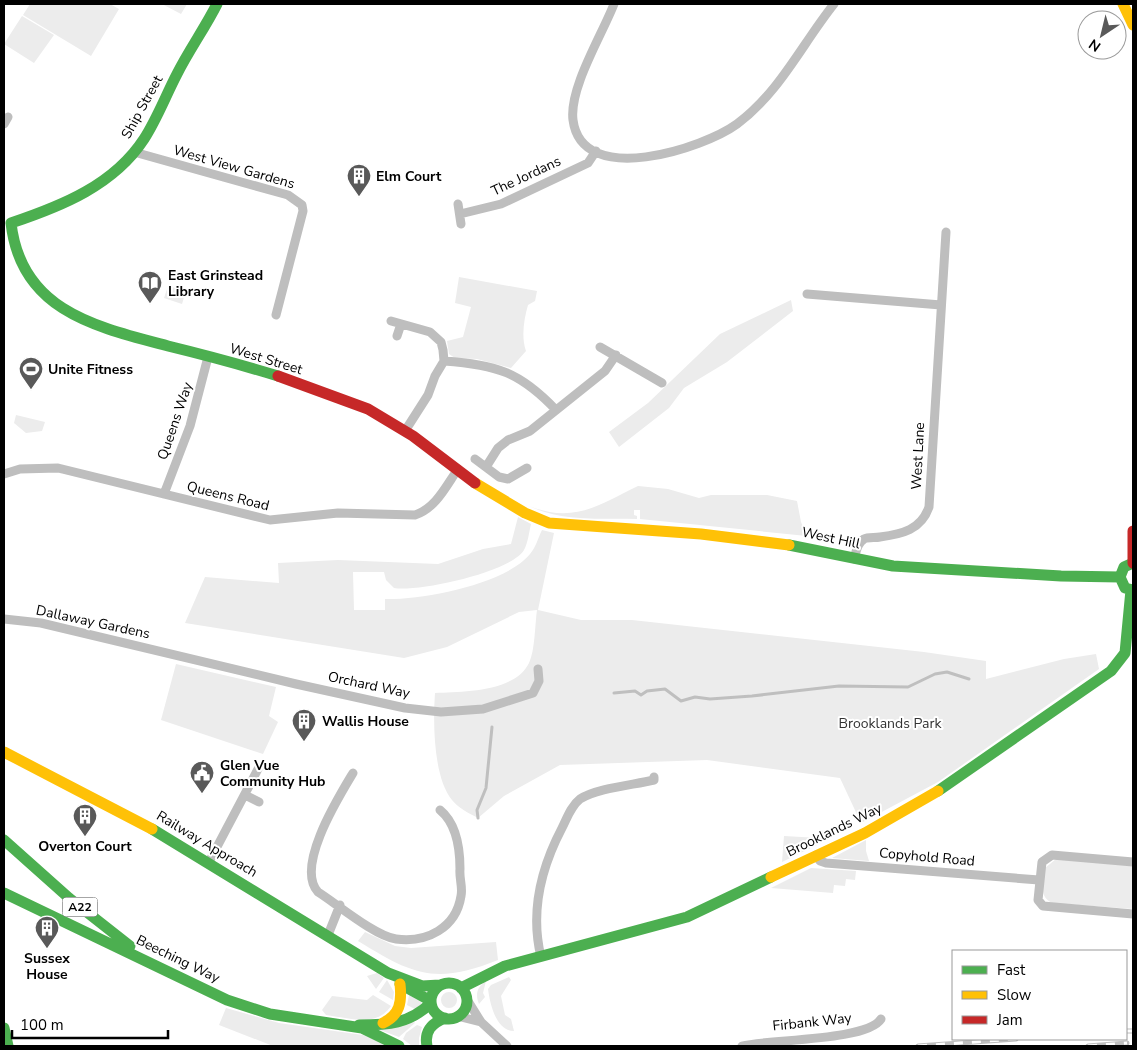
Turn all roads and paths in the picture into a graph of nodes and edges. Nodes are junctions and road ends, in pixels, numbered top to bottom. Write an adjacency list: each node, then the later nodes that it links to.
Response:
1 (217, 4): 7 (main road, Ship Street)
2 (614, 4): 6 (street)
3 (834, 4): 6 (street)
4 (1123, 4): 5 (main road)
5 (1133, 25)
6 (596, 151): 10 (street, The Jordans)
7 (134, 152): 11 (main road, Ship Street); 16 (street, West View Gardens)
8 (458, 204): 10 (street)
9 (4, 213): 11 (main road)
10 (460, 214): 12 (street)
11 (11, 223): 22 (main road, West Street)
12 (461, 224)
13 (946, 232): 15 (street, West Lane)
14 (807, 294): 15 (street)
15 (941, 305): 35 (street, West Lane)
16 (276, 315)
17 (391, 321): 18 (street)
18 (401, 324): 19 (street); 23 (street)
19 (397, 336)
20 (600, 346): 21 (street)
21 (616, 355): 24 (street); 25 (street)
22 (208, 357): 26 (main road, West Street); 32 (street, Queens Way)
23 (444, 361): 25 (street); 26 (street)
24 (662, 383)
25 (556, 410): 28 (street)
26 (405, 431): 30 (main road, West Street)
27 (475, 459): 28 (street)
28 (486, 467): 29 (street)
29 (527, 468)
30 (458, 470): 32 (street, Queens Road); 33 (main road, West Street)
31 (4, 474): 32 (street, Queens Road)
32 (164, 494)
33 (537, 520): 35 (main road, West Hill)
34 (1133, 531): 36 (main road)
35 (854, 559): 37 (main road, West Hill)
36 (1133, 563): 37 (main road)
37 (1120, 577): 38 (main road)
38 (1132, 590): 40 (main road, Brooklands Way)
39 (4, 619): 41 (street, Dallaway Gardens)
40 (1131, 642): 51 (main road, Brooklands Way)
41 (175, 655): 42 (street, Orchard Way)
42 (538, 669)
43 (4, 752): 52 (main road, Railway Approach)
44 (258, 769): 47 (street)
45 (353, 773): 56 (street)
46 (654, 777): 59 (street)
47 (246, 795): 48 (street); 52 (street)
48 (259, 802)
49 (440, 810): 56 (street)
50 (4, 839): 60 (main road, A22)
51 (816, 856): 54 (street, Copyhold Road); 59 (main road, Brooklands Way)
52 (209, 862): 58 (main road, Railway Approach)
53 (1133, 862): 54 (street)
54 (1039, 880): 57 (street)
55 (4, 893): 60 (main road, Beeching Way / A22)
56 (340, 906): 58 (street)
57 (1133, 914)
58 (328, 935): 61 (main road, Railway Approach)
59 (541, 957): 64 (main road, Brooklands Way)
60 (160, 967): 70 (main road, Beeching Way / A22)
61 (388, 973): 62 (main road, Railway Approach); 63 (main road, Railway Approach)
62 (400, 984): 65 (main road, Railway Approach); 71 (main road)
63 (440, 985): 64 (main road); 65 (main road)
64 (464, 993): 66 (main road); 69 (street)
65 (431, 1002): 67 (main road); 71 (main road, Beeching Way)
66 (457, 1016): 67 (main road); 69 (street)
67 (445, 1018): 75 (main road)
68 (881, 1019): 77 (street, Firbank Way)
69 (481, 1022): 76 (street)
70 (347, 1024): 71 (main road, Beeching Way); 74 (main road, Beeching Way / A22)
71 (379, 1025)
72 (4, 1028): 73 (main road)
73 (8, 1046)
74 (399, 1046)
75 (427, 1046)
76 (507, 1046)
77 (742, 1046)

